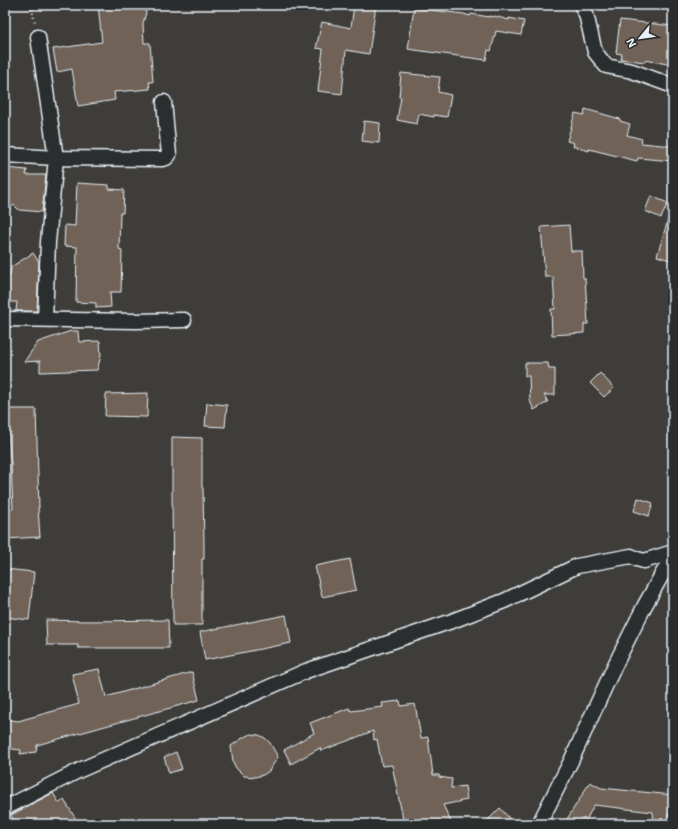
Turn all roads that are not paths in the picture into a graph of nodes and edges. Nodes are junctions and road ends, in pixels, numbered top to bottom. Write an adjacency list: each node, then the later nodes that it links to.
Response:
1 (581, 5): 3 (street)
2 (38, 37): 6 (street)
3 (673, 86)
4 (164, 102): 6 (street)
5 (5, 155): 6 (street)
6 (56, 158): 8 (street)
7 (5, 319): 8 (street)
8 (45, 319): 9 (street)
9 (184, 320)
10 (673, 554): 11 (street); 12 (street)
11 (5, 808)
12 (539, 824)

